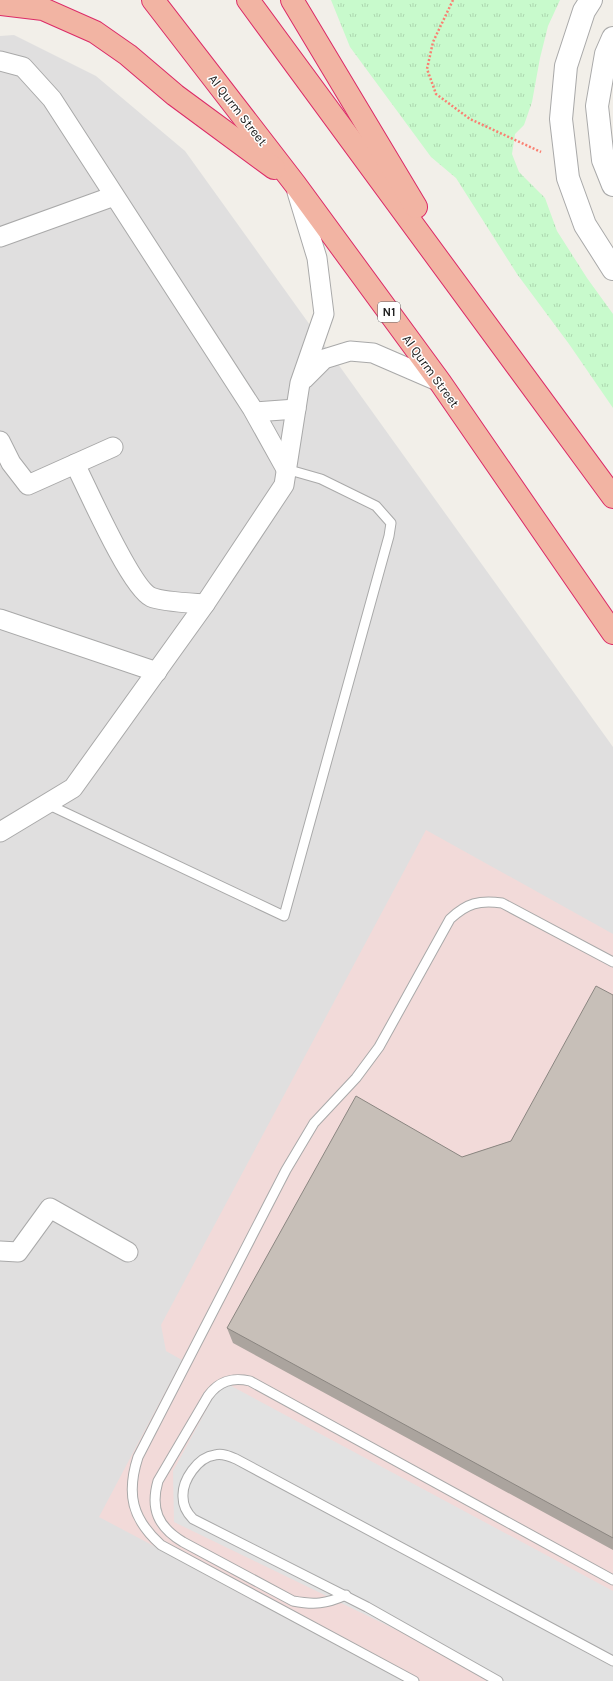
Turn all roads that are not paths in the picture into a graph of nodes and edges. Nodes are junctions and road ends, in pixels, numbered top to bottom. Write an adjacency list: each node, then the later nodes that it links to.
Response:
1 (153, 0): 8 (highway, Al Qurm Street / N1)
2 (248, 0): 13 (highway)
3 (292, 0): 13 (highway)
4 (591, 0): 12 (street)
5 (0, 4): 8 (highway)
6 (613, 38): 9 (street)
7 (0, 61): 10 (street)
8 (295, 184): 14 (highway, Al Qurm Street / N1); 15 (street)
9 (613, 185)
10 (114, 196): 11 (street); 17 (street)
11 (0, 237)
12 (613, 269)
13 (488, 326): 23 (highway)
14 (440, 382): 15 (street); 26 (highway, Al Qurm Street / N1)
15 (300, 383): 16 (street)
16 (296, 409): 17 (street); 22 (street)
17 (255, 412): 22 (street)
18 (0, 441): 21 (street)
19 (113, 447): 20 (street)
20 (75, 464): 21 (street); 24 (street)
21 (5, 466)
22 (286, 469): 24 (street); 28 (lane)
23 (613, 498)
24 (205, 604): 27 (street)
25 (0, 619): 27 (street)
26 (613, 633)
27 (157, 672): 28 (street)
28 (47, 804): 29 (street)
29 (0, 832)
30 (613, 962): 37 (lane)
31 (0, 1251): 32 (street)
32 (128, 1252)
33 (613, 1580): 34 (lane)
34 (346, 1595): 35 (lane); 36 (lane)
35 (613, 1661)
36 (494, 1680)
37 (414, 1681)

